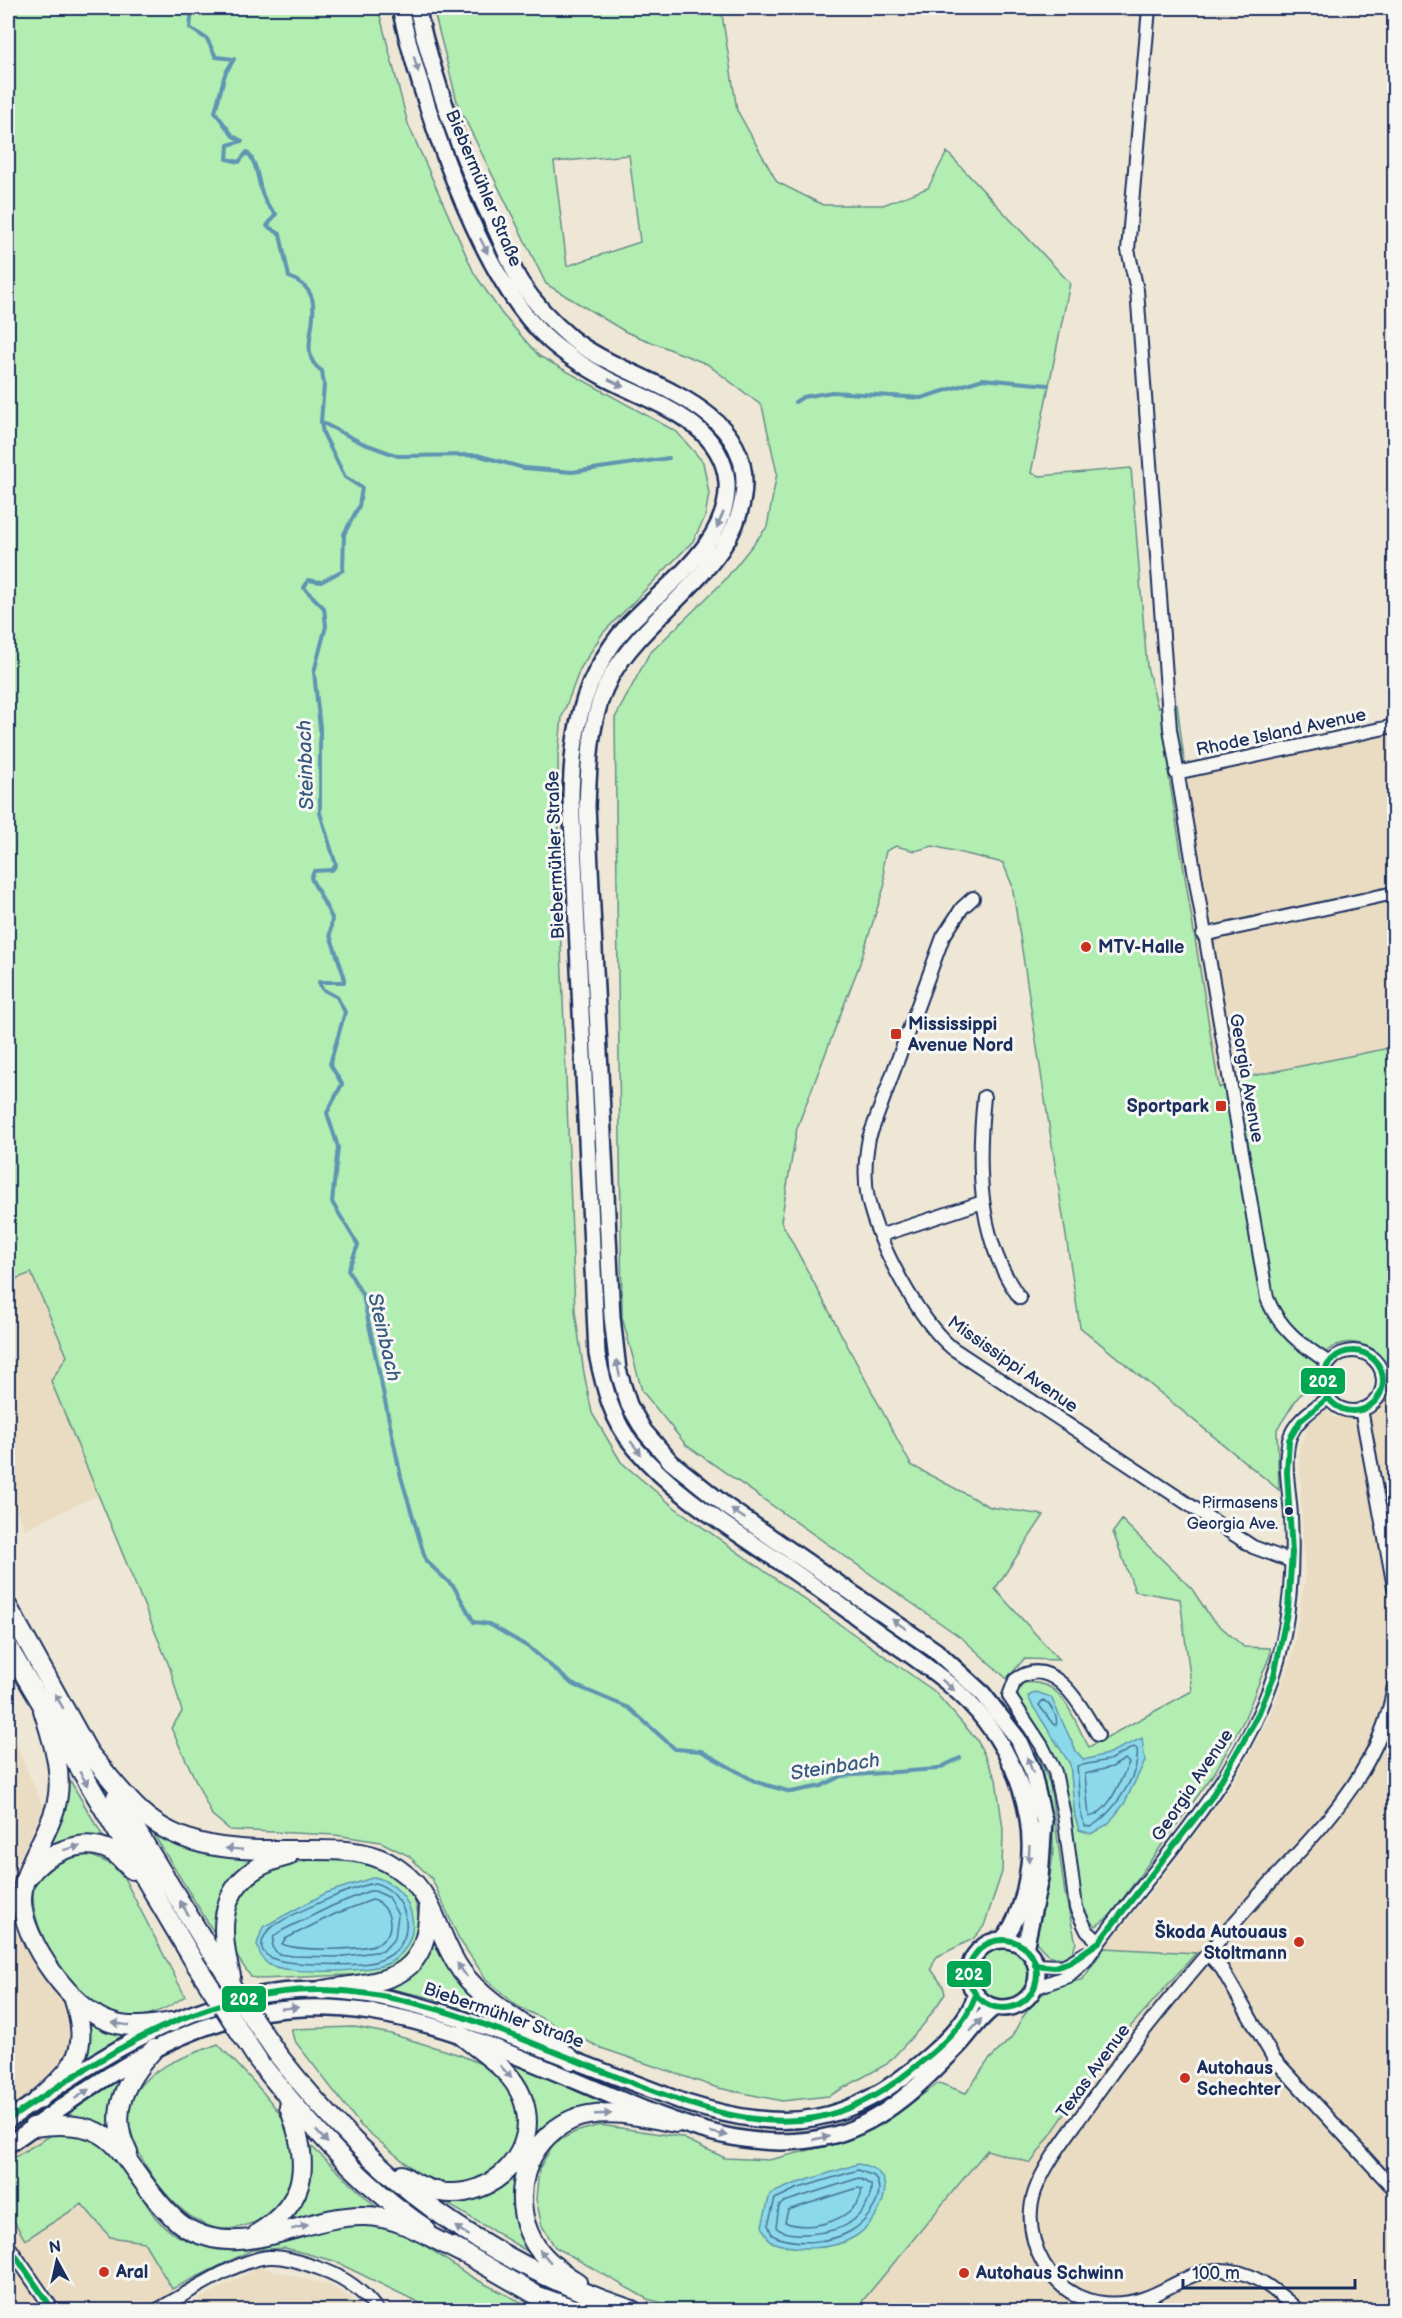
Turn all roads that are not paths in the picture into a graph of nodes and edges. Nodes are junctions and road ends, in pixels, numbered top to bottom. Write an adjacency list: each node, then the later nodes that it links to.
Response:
1 (400, 8): 29 (main road, Biebermühler Straße, one-way to 29)
2 (417, 8): 31 (main road, one-way to 2)
3 (1149, 8): 5 (street, Georgia Avenue)
4 (1395, 726): 5 (street, Rhode Island Avenue)
5 (1176, 773): 8 (street, Georgia Avenue)
6 (1395, 893): 8 (street)
7 (974, 898): 11 (street, Mississippi Avenue)
8 (1203, 935): 13 (street, Georgia Avenue)
9 (984, 1097): 10 (street)
10 (983, 1202): 11 (street); 12 (street)
11 (882, 1235): 17 (street, Mississippi Avenue)
12 (1020, 1298)
13 (1329, 1363): 14 (street); 15 (street)
14 (1388, 1373): 16 (street)
15 (1328, 1398): 16 (street); 17 (street, Georgia Avenue)
16 (1361, 1409): 18 (street)
17 (1291, 1561): 30 (street, Georgia Avenue)
18 (1395, 1587)
19 (8, 1607): 24 (highway, one-way to 19)
20 (8, 1647): 22 (highway)
21 (1395, 1685): 32 (street, Texas Avenue)
22 (43, 1710): 26 (highway); 27 (highway, one-way to 27)
23 (1098, 1735): 30 (street)
24 (88, 1752): 25 (highway, one-way to 24); 33 (highway, one-way to 24)
25 (313, 1850): 28 (highway); 33 (highway)
26 (25, 1881): 27 (highway, one-way to 27); 38 (highway)
27 (152, 1890): 44 (highway, bridge)
28 (429, 1903): 36 (highway); 43 (highway, one-way to 28)
29 (1002, 1940): 31 (main road); 37 (main road)
30 (1099, 1942): 34 (street, Georgia Avenue); 35 (street, Georgia Avenue)
31 (1025, 1949): 34 (main road)
32 (1208, 1954): 52 (street); 62 (street, Texas Avenue)
33 (220, 1957): 50 (highway, bridge)
34 (1035, 1965): 35 (main road)
35 (1034, 1988): 39 (main road)
36 (322, 1990): 40 (main road, Biebermühler Straße); 43 (main road, Biebermühler Straße)
37 (976, 1995): 39 (main road); 43 (main road, Biebermühler Straße)
38 (74, 2000): 40 (highway, one-way to 38); 45 (highway)
39 (995, 2007): 47 (main road, Biebermühler Straße, one-way to 39)
40 (172, 2022): 45 (main road, Biebermühler Straße)
41 (461, 2035): 42 (main road, Biebermühler Straße, one-way to 41); 47 (main road, Biebermühler Straße); 50 (highway, one-way to 50)
42 (154, 2049): 48 (main road, Biebermühler Straße, one-way to 42); 51 (highway)
43 (572, 2060)
44 (284, 2092): 53 (highway); 55 (highway, one-way to 55)
45 (38, 2100): 46 (main road, Biebermühler Straße)
46 (11, 2117)
47 (676, 2123): 56 (highway, one-way to 47)
48 (33, 2127): 49 (main road, Biebermühler Straße); 51 (highway)
49 (8, 2145)
50 (363, 2151): 56 (highway, one-way to 50)
51 (134, 2166): 53 (highway)
52 (1395, 2190)
53 (243, 2241): 55 (highway, one-way to 55)
54 (8, 2245): 57 (street)
55 (462, 2253): 60 (highway)
56 (609, 2303): 61 (highway)
57 (53, 2310)
58 (157, 2310): 59 (street)
59 (377, 2310)
60 (576, 2310)
61 (632, 2310)
62 (1298, 2310)

